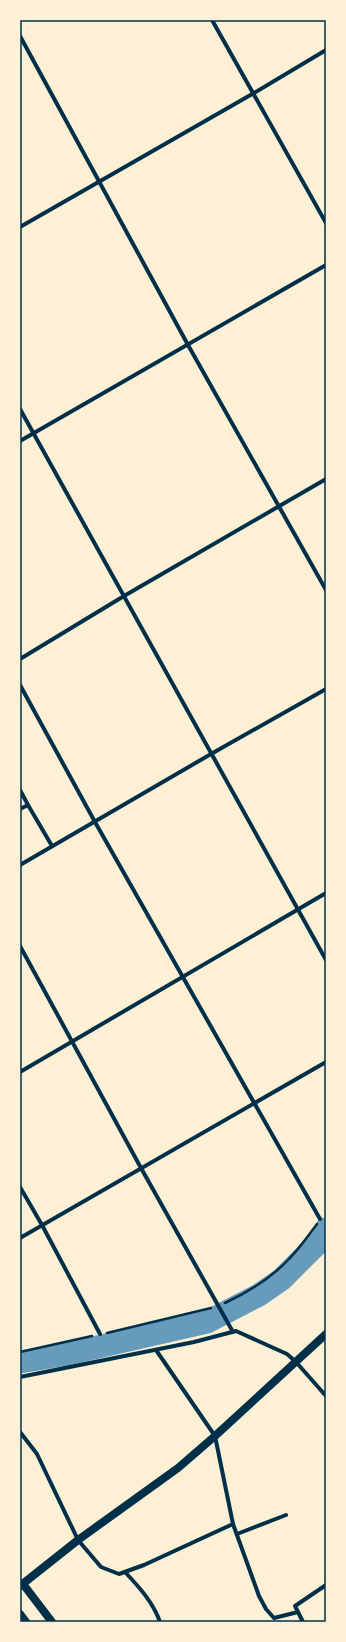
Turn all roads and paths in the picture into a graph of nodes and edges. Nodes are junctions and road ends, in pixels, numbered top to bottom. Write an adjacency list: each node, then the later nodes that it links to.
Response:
1 (212, 20): 4 (street)
2 (20, 36): 5 (street)
3 (326, 50): 4 (street)
4 (254, 93): 5 (street); 6 (street)
5 (98, 182): 7 (street); 9 (street)
6 (326, 223)
7 (20, 227)
8 (326, 265): 9 (street)
9 (188, 345): 11 (street); 14 (street)
10 (20, 409): 11 (street)
11 (33, 433): 12 (street); 16 (street)
12 (20, 441)
13 (326, 479): 14 (street)
14 (278, 507): 15 (street); 16 (street)
15 (326, 590)
16 (124, 596): 17 (street); 20 (street)
17 (20, 659)
18 (20, 685): 24 (street)
19 (326, 689): 20 (street)
20 (211, 754): 24 (street); 28 (street)
21 (20, 790): 22 (street)
22 (28, 805): 23 (street); 25 (street)
23 (20, 809)
24 (95, 822): 25 (street); 31 (street)
25 (52, 846): 26 (street)
26 (20, 865)
27 (326, 893): 28 (street)
28 (298, 910): 30 (street); 31 (street)
29 (20, 946): 32 (street)
30 (326, 960)
31 (183, 977): 32 (street); 35 (street)
32 (72, 1041): 34 (street); 36 (street)
33 (326, 1062): 35 (street)
34 (20, 1072)
35 (254, 1104): 36 (street); 38 (street)
36 (141, 1168): 39 (street); 41 (street)
37 (20, 1187): 39 (street)
38 (320, 1219): 41 (path)
39 (42, 1225): 40 (street); 43 (street)
40 (20, 1238)
41 (219, 1306): 42 (street); 43 (path)
42 (233, 1332): 45 (street); 47 (street)
43 (100, 1334): 46 (path)
44 (326, 1334): 47 (main road)
45 (156, 1350): 48 (street); 51 (street)
46 (20, 1352)
47 (296, 1362): 49 (street); 51 (main road)
48 (20, 1378)
49 (326, 1396)
50 (20, 1432): 55 (street)
51 (215, 1436): 53 (street); 55 (main road)
52 (286, 1515): 54 (street)
53 (233, 1524): 54 (street); 56 (street)
54 (237, 1534): 59 (street)
55 (78, 1540): 56 (street); 57 (main road)
56 (125, 1572): 63 (street)
57 (21, 1585): 62 (main road)
58 (326, 1585): 59 (street)
59 (298, 1612): 64 (street)
60 (20, 1614): 61 (main road)
61 (26, 1622)
62 (52, 1622)
63 (160, 1622)
64 (303, 1622)

